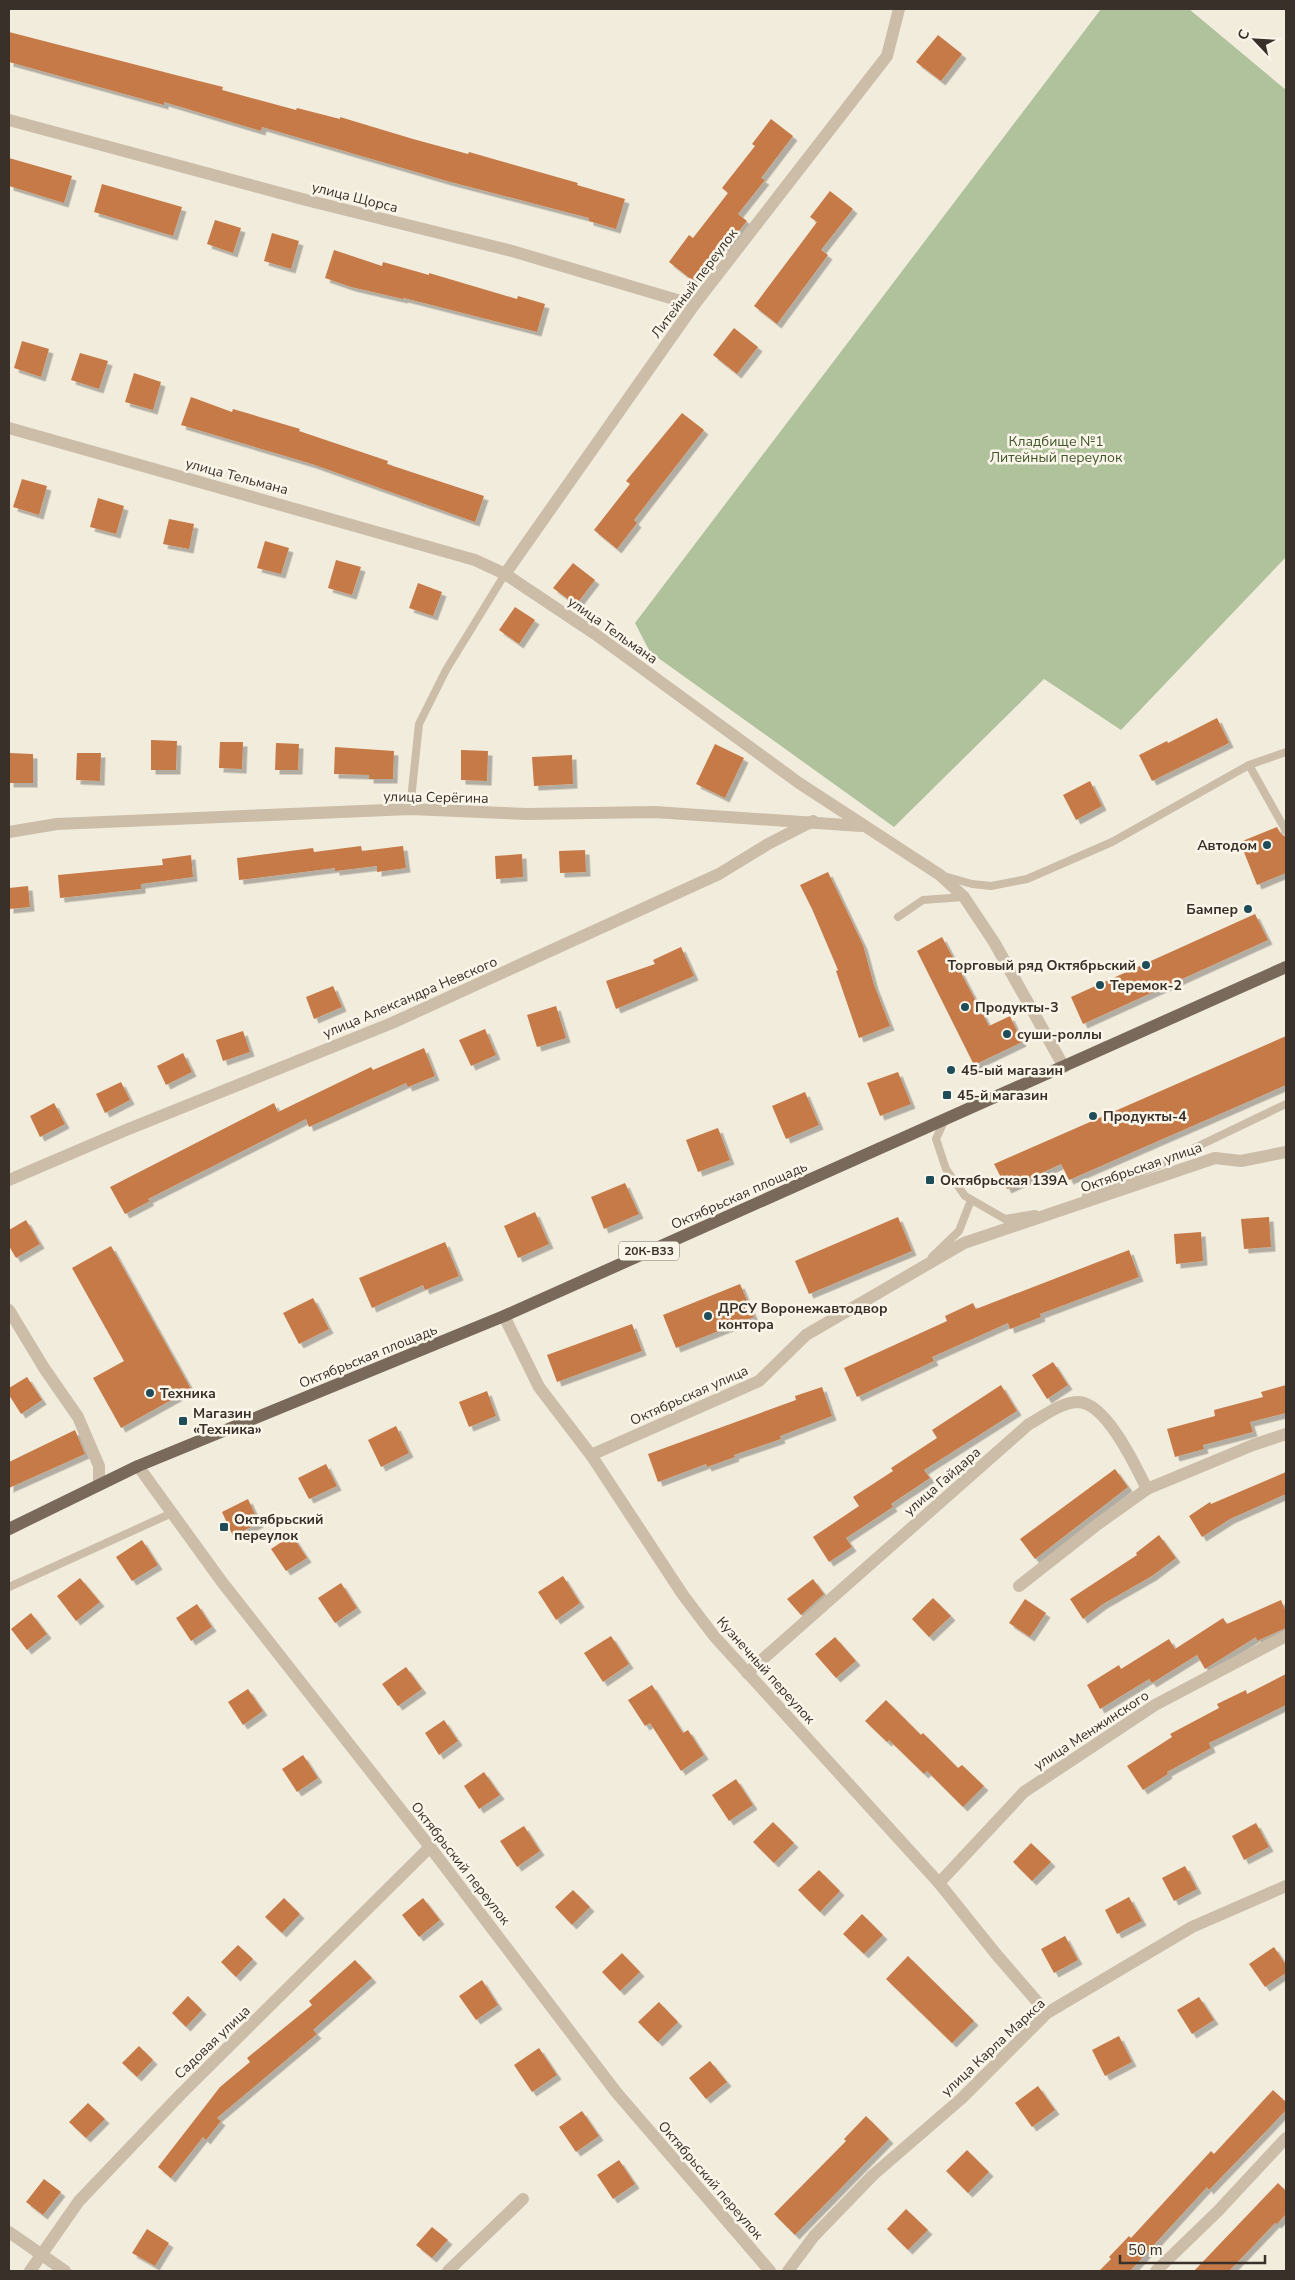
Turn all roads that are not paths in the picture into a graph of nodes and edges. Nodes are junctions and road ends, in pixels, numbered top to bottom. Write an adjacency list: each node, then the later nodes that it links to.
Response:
1 (899, 9): 3 (street, Литейный переулок)
2 (9, 120): 3 (street, улица Щорса)
3 (694, 305): 5 (street, Литейный переулок)
4 (9, 428): 5 (street, улица Тельмана)
5 (505, 574): 8 (lane); 10 (street, улица Тельмана)
6 (1286, 752): 7 (lane)
7 (1248, 765): 11 (lane); 13 (lane)
8 (410, 809): 9 (street, улица Серёгина); 12 (street, улица Серёгина)
9 (813, 822): 10 (street, улица Серёгина); 21 (street, улица Александра Невского)
10 (863, 826): 13 (street, улица Тельмана)
11 (1286, 830)
12 (9, 832)
13 (940, 875): 14 (street, улица Тельмана)
14 (964, 898): 15 (lane); 17 (street, улица Тельмана)
15 (898, 917)
16 (1286, 966): 17 (main road, Октябрьская площадь / 20К-В33)
17 (1064, 1067): 19 (main road, Октябрьская площадь / 20К-В33)
18 (1286, 1104): 22 (lane)
19 (946, 1118): 22 (lane); 25 (main road, Октябрьская площадь / 20К-В33)
20 (1286, 1152): 23 (street, Октябрьская улица)
21 (9, 1180)
22 (971, 1200): 23 (lane)
23 (922, 1267): 27 (street, Октябрьская улица)
24 (9, 1310): 29 (street)
25 (504, 1316): 27 (street, Кузнечный переулок); 28 (main road, Октябрьская площадь / 20К-В33)
26 (1286, 1434): 30 (street)
27 (591, 1455): 36 (street, Кузнечный переулок)
28 (138, 1466): 29 (main road, Октябрьская площадь / 20К-В33); 31 (street, Октябрьский переулок)
29 (99, 1485): 32 (main road, Октябрьская площадь / 20К-В33)
30 (1147, 1490): 33 (street); 36 (street, улица Гайдара)
31 (172, 1513): 34 (lane); 37 (street, Октябрьский переулок)
32 (9, 1529)
33 (1019, 1586)
34 (9, 1587)
35 (1286, 1636): 38 (street, улица Менжинского)
36 (748, 1673): 38 (street, Кузнечный переулок)
37 (430, 1847): 44 (street, Садовая улица); 48 (street, Октябрьский переулок)
38 (939, 1883): 40 (street, Кузнечный переулок)
39 (1286, 1886): 40 (street, улица Карла Маркса)
40 (1047, 2013): 49 (street, улица Карла Маркса)
41 (1286, 2138): 50 (street)
42 (523, 2199): 47 (street)
43 (9, 2232): 44 (street)
44 (41, 2255): 45 (street, Садовая улица); 46 (street)
45 (30, 2271)
46 (65, 2271)
47 (448, 2271)
48 (770, 2271)
49 (788, 2271)
50 (1156, 2271)

